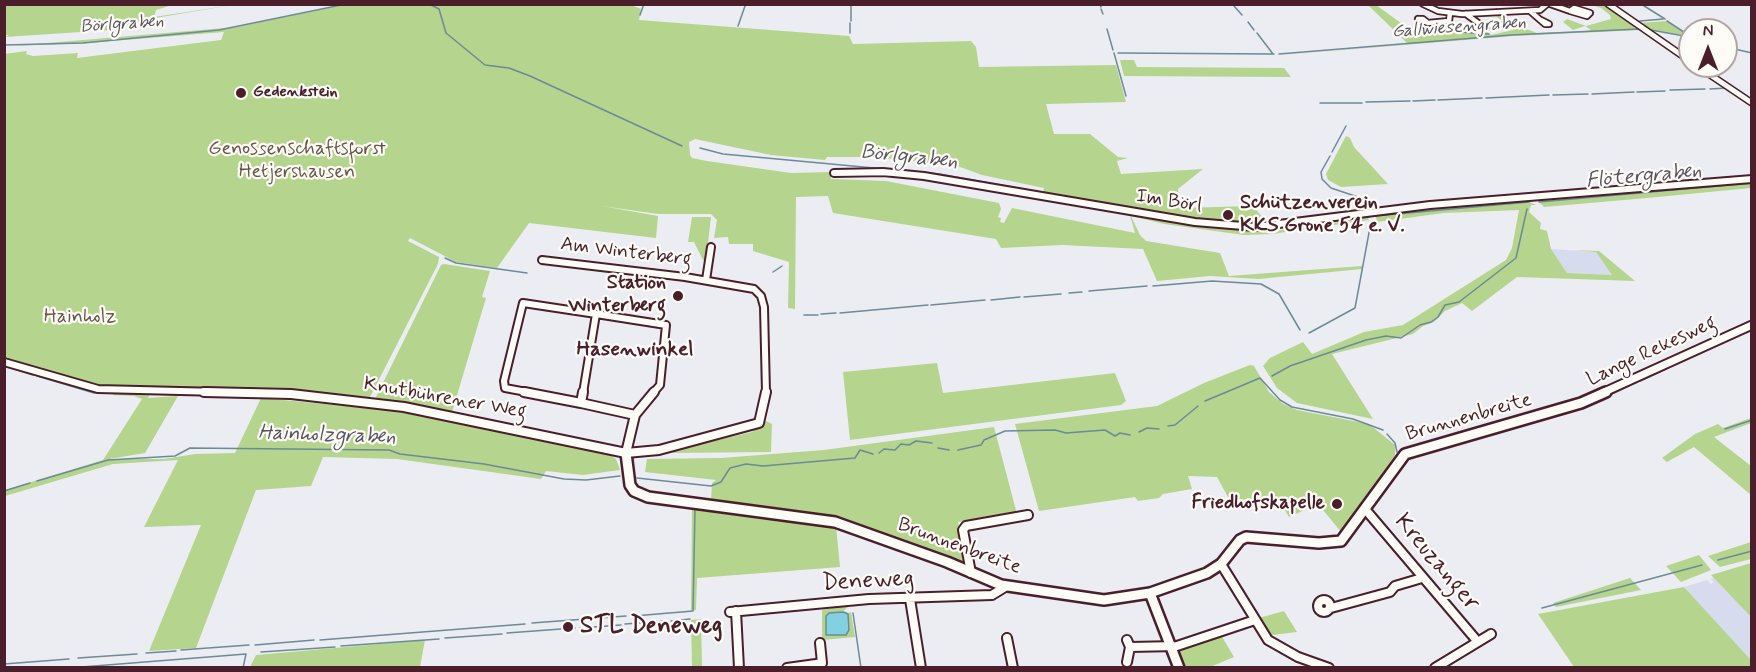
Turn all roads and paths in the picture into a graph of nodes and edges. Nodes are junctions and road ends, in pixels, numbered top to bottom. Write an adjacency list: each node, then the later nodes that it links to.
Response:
1 (1423, 4): 8 (street)
2 (1482, 4): 5 (street)
3 (1548, 4): 6 (street); 7 (street)
4 (1608, 4): 15 (street)
5 (1488, 11): 6 (street); 9 (street)
6 (1530, 11): 10 (street)
7 (1570, 11)
8 (1450, 13): 9 (street); 12 (street)
9 (1466, 14): 14 (street)
10 (1541, 21): 11 (street); 13 (street)
11 (1534, 22)
12 (1428, 23)
13 (1551, 23)
14 (1505, 25)
15 (1678, 53)
16 (1715, 78): 17 (street)
17 (1752, 103)
18 (834, 173): 19 (street, Im Börl)
19 (1752, 179)
20 (711, 247): 22 (street, Am Winterberg)
21 (542, 260): 22 (street, Am Winterberg)
22 (706, 280): 29 (street, Am Winterberg)
23 (596, 314): 26 (street); 26 (street); 28 (street)
24 (1752, 325): 27 (street, Lange Rekesweg)
25 (4, 362): 29 (street, Knutbührener Weg)
26 (581, 403): 28 (street)
27 (1566, 408): 30 (street, Brunnenbreite)
28 (635, 415): 29 (street)
29 (626, 453): 33 (street, Brunnenbreite)
30 (1365, 509): 32 (street, Brunnenbreite); 34 (street, Kreuzanger)
31 (1028, 515): 33 (street)
32 (1221, 564): 36 (street, Brunnenbreite); 39 (street)
33 (971, 573): 35 (street, Brunnenbreite)
34 (1422, 578): 38 (street); 42 (street, Kreuzanger)
35 (1005, 587): 36 (street, Brunnenbreite); 37 (street, Deneweg)
36 (1150, 593): 44 (street)
37 (910, 599): 47 (street, Deneweg); 49 (street)
38 (1331, 608)
39 (1255, 620): 44 (street); 52 (street)
40 (1491, 634): 42 (street)
41 (1007, 638): 50 (street)
42 (1478, 642): 53 (street)
43 (820, 643): 46 (street)
44 (1172, 646): 45 (street); 51 (street)
45 (1127, 662)
46 (816, 666): 48 (street)
47 (739, 668)
48 (787, 668)
49 (921, 668)
50 (1013, 668)
51 (1179, 668)
52 (1329, 668)
53 (1435, 668)

